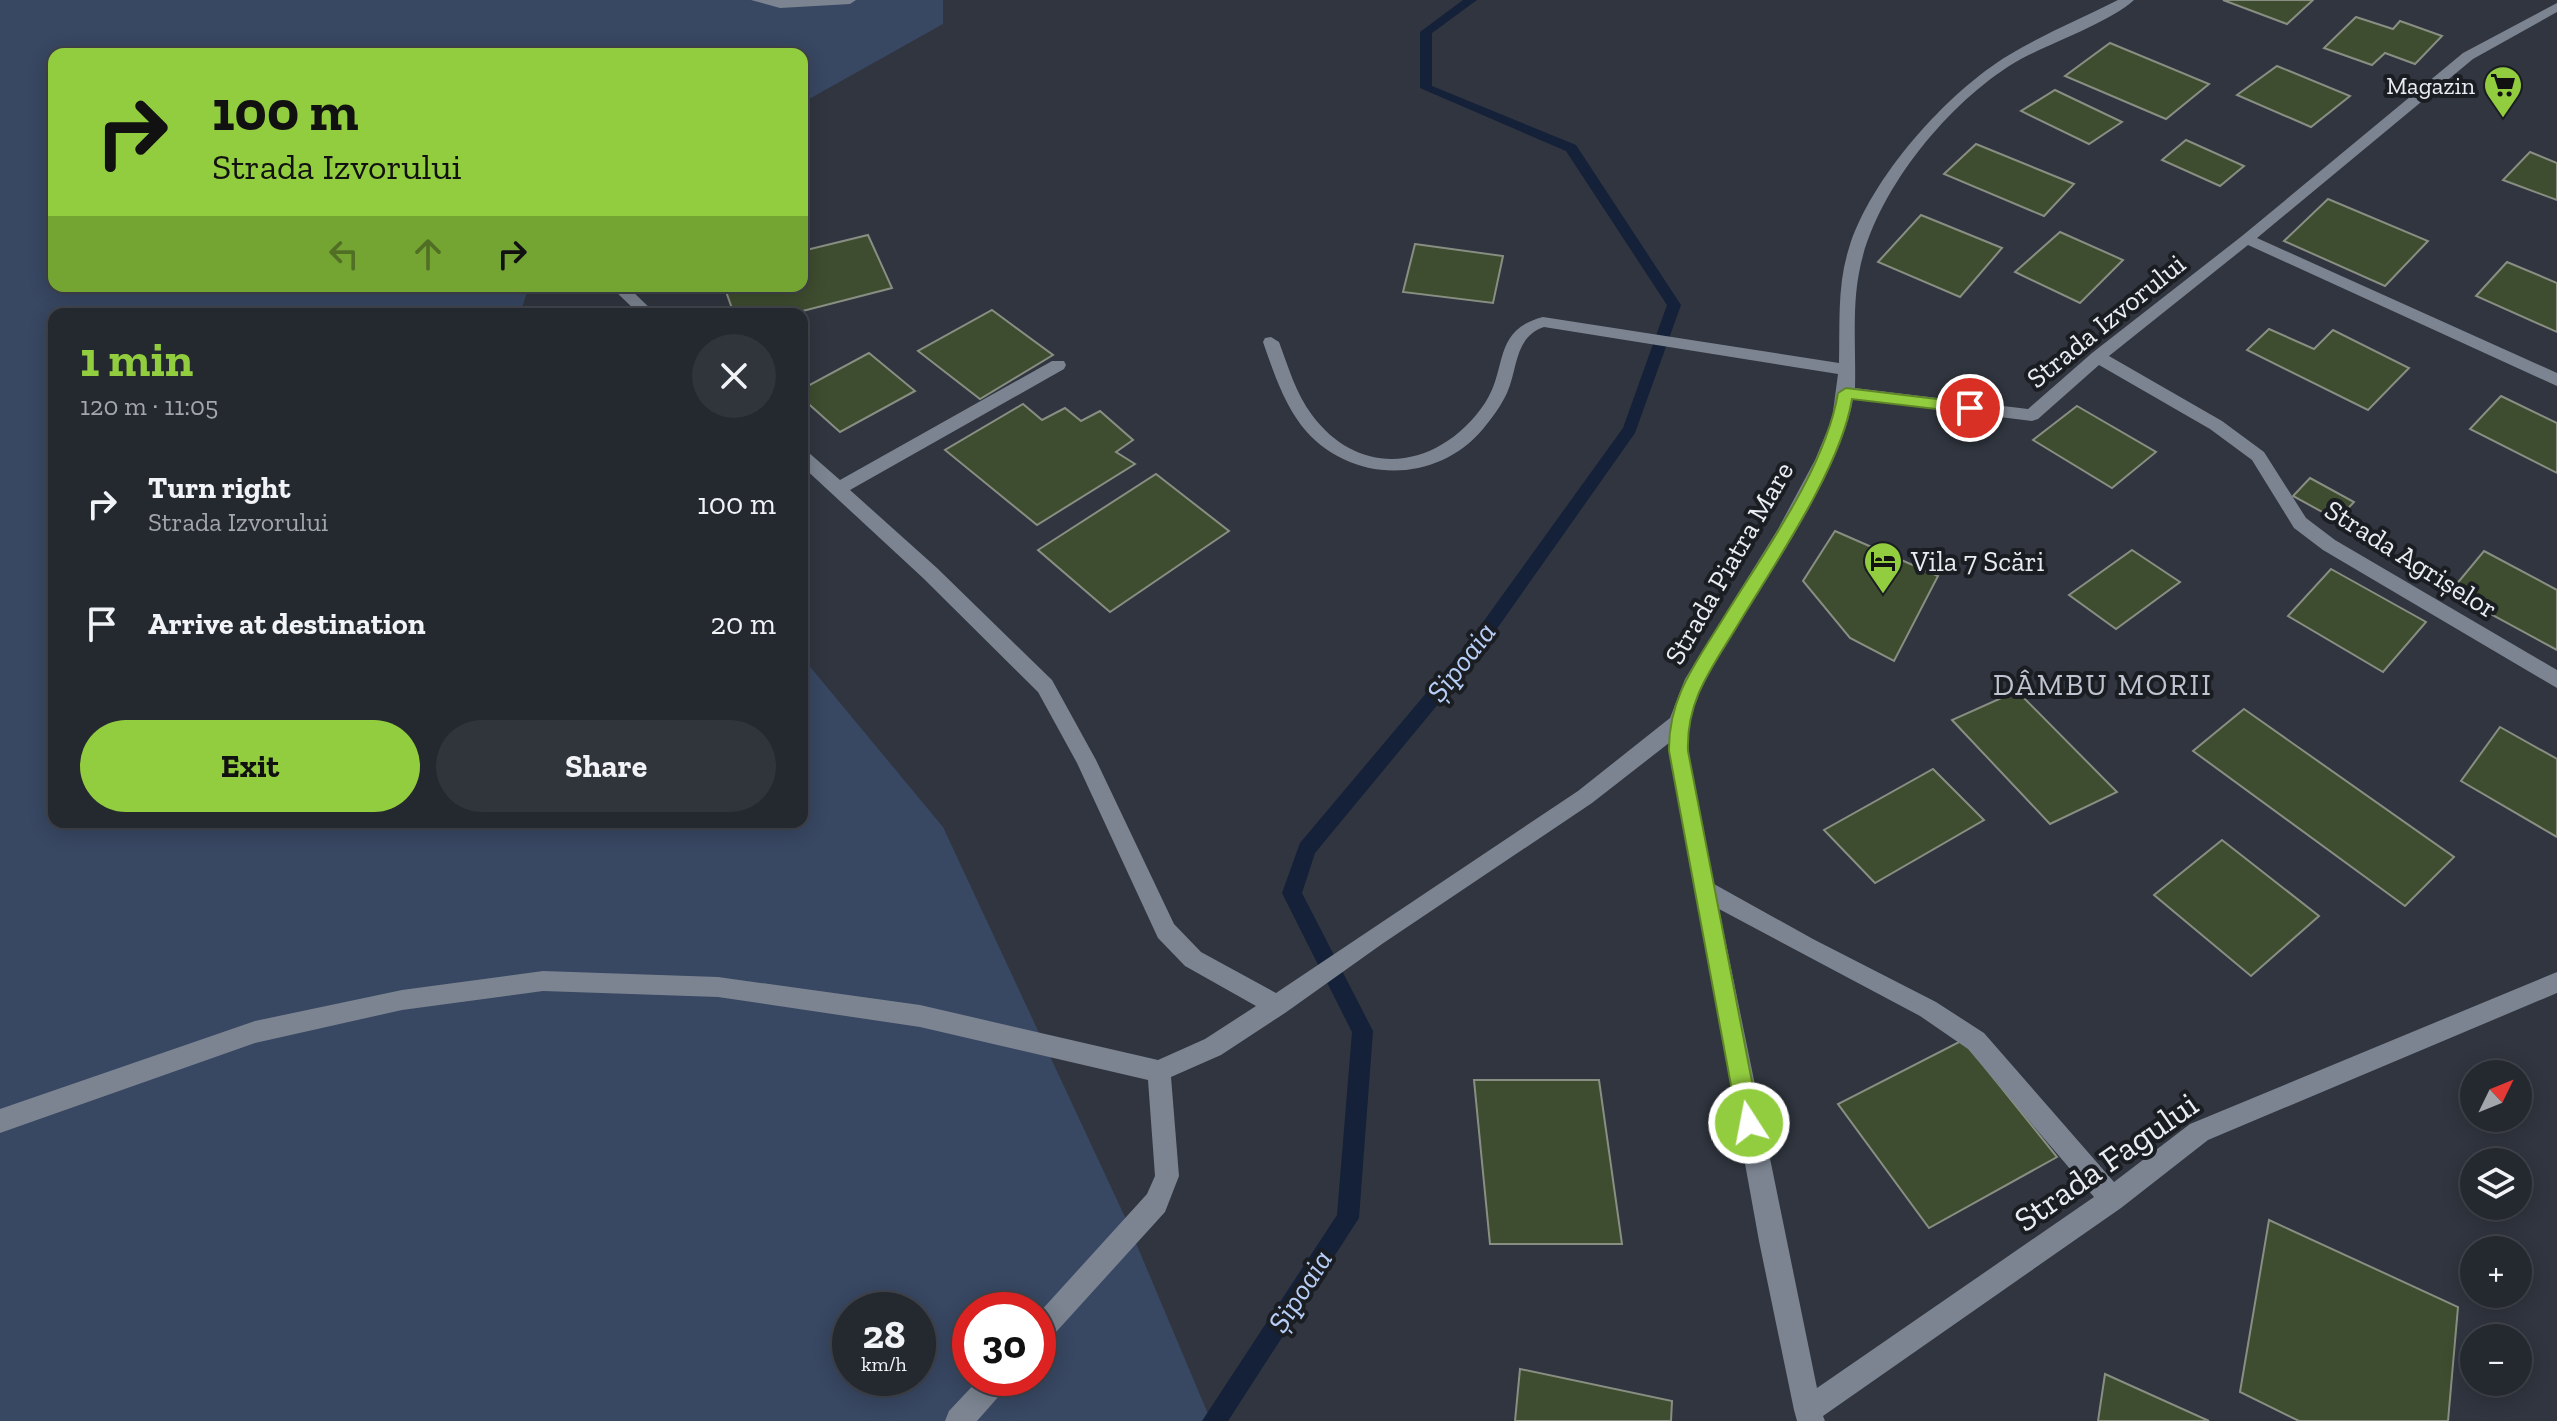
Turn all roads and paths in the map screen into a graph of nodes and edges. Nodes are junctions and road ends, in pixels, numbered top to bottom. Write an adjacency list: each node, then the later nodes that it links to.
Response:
1 (757, 0): 2 (street)
2 (850, 0)
3 (2128, 0): 11 (street, Strada Piatra Mare)
4 (2557, 7): 5 (street, Strada Izvorului)
5 (2247, 239): 9 (street, Strada Izvorului); 12 (street)
6 (624, 292): 7 (street)
7 (642, 308)
8 (1271, 342): 11 (street)
9 (2098, 357): 13 (street, Strada Izvorului); 16 (street, Strada Agrișelor)
10 (1058, 365): 15 (street)
11 (1847, 370): 13 (street, Strada Piatra Mare)
12 (2557, 380)
13 (1846, 393): 17 (street, Strada Piatra Mare)
14 (808, 462): 15 (street)
15 (838, 489): 20 (street)
16 (2557, 680)
17 (1678, 723): 18 (street, Strada Piatra Mare); 20 (street)
18 (1704, 889): 23 (street); 26 (street, Strada Piatra Mare)
19 (2557, 982): 23 (street, Strada Fagului)
20 (1277, 1006): 21 (street)
21 (1159, 1071): 22 (street); 24 (street)
22 (0, 1121)
23 (2112, 1199): 26 (street, Strada Fagului)
24 (1056, 1313)
25 (982, 1396): 27 (street)
26 (1810, 1415)
27 (959, 1421)

